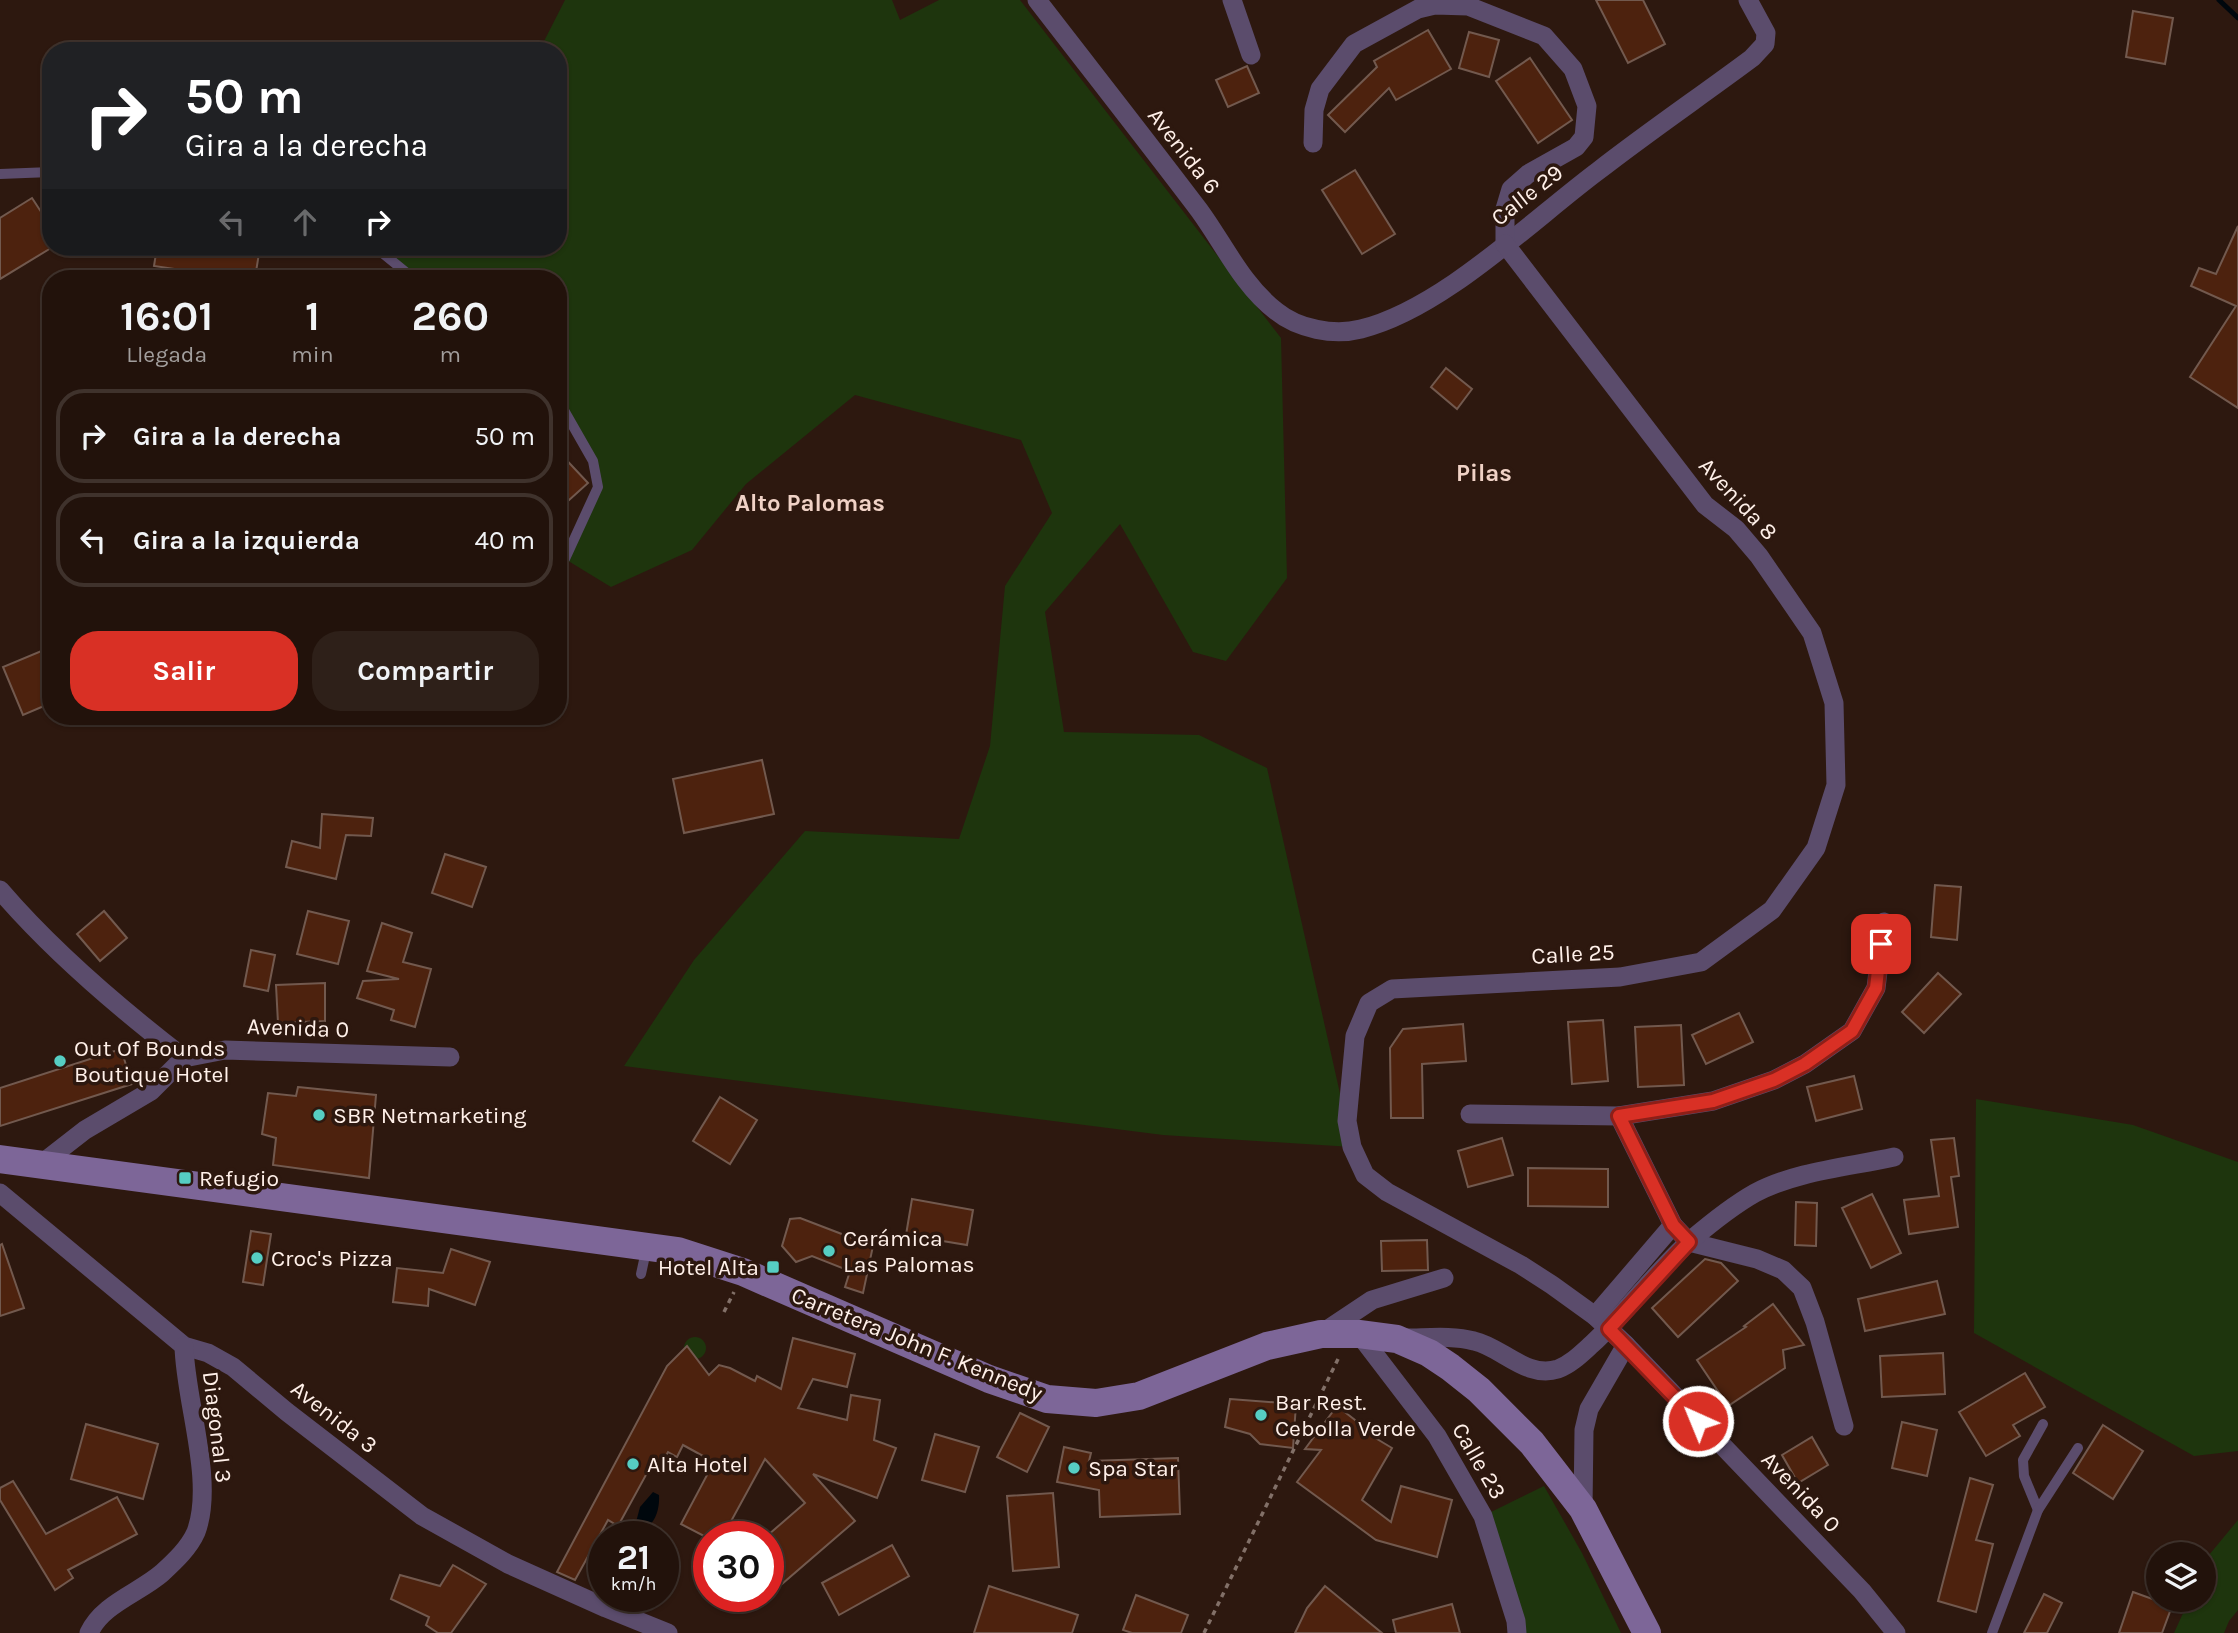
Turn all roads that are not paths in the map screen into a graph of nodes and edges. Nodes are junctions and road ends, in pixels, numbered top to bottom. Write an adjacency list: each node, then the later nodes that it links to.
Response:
1 (1037, 0): 12 (street, Avenida 6)
2 (1232, 0): 5 (street)
3 (1748, 0): 9 (street, Calle 29)
4 (1414, 5): 6 (street); 9 (street)
5 (1251, 55)
6 (1313, 143)
7 (42, 172): 8 (lane)
8 (0, 174)
9 (1505, 244): 12 (street, Calle 29); 15 (street, Avenida 8)
10 (386, 256): 11 (lane)
11 (402, 270)
12 (1297, 324)
13 (567, 416): 14 (lane)
14 (567, 555)
15 (1836, 785): 22 (street, Calle 25)
16 (0, 890): 19 (street)
17 (1884, 922): 21 (street)
18 (450, 1057): 19 (street, Avenida 0)
19 (184, 1058): 25 (street)
20 (1471, 1114): 21 (street)
21 (1619, 1116): 27 (street)
22 (1352, 1147): 32 (street, Avenida 0)
23 (1894, 1157): 28 (street)
24 (0, 1159): 25 (main road, Carretera John F. Kennedy)
25 (40, 1165): 29 (main road, Carretera John F. Kennedy)
26 (0, 1193): 37 (street, Avenida 3)
27 (1673, 1225): 28 (street); 32 (street)
28 (1689, 1242): 32 (street); 39 (street)
29 (647, 1247): 30 (lane); 33 (main road, Carretera John F. Kennedy)
30 (641, 1274)
31 (1444, 1278): 33 (street)
32 (1602, 1322): 35 (street); 36 (street, Avenida 0)
33 (1321, 1334): 34 (main road, Carretera John F. Kennedy)
34 (1355, 1334): 35 (main road, Carretera John F. Kennedy); 45 (street, Calle 23)
35 (1397, 1339): 41 (main road, Carretera John F. Kennedy)
36 (1626, 1345): 41 (street); 47 (street, Avenida 0)
37 (184, 1346): 43 (street, Diagonal 3); 44 (street, Avenida 3)
38 (2043, 1424): 42 (lane)
39 (1844, 1426)
40 (2078, 1448): 42 (lane)
41 (1583, 1509): 46 (main road, Carretera John F. Kennedy)
42 (2038, 1510): 48 (lane)
43 (89, 1633)
44 (668, 1633)
45 (1517, 1633)
46 (1647, 1633)
47 (1896, 1633)
48 (1992, 1633)

